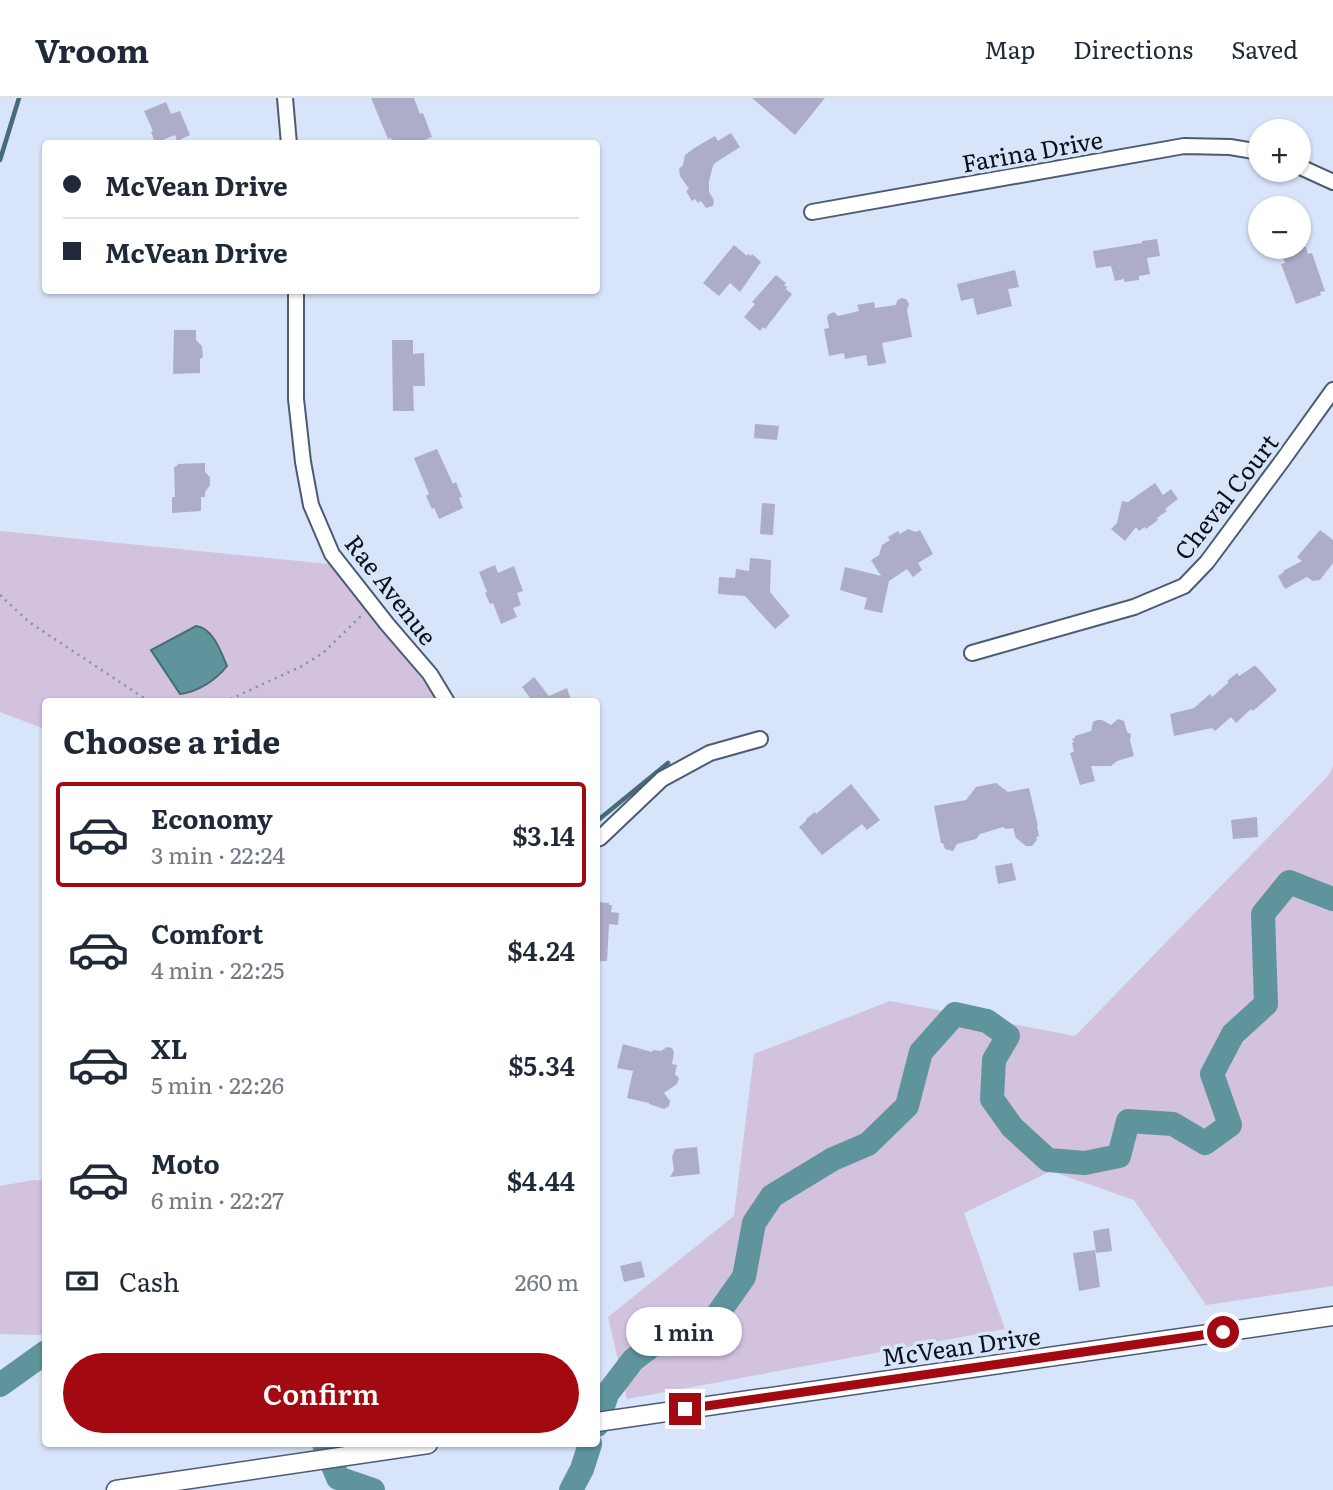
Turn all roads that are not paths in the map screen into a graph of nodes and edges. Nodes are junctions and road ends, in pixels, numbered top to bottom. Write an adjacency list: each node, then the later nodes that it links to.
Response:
1 (285, 98): 2 (street)
2 (289, 140)
3 (1248, 150): 6 (street, Farina Drive)
4 (1311, 172): 5 (street)
5 (1333, 182)
6 (812, 212)
7 (296, 294): 10 (street, Rae Avenue)
8 (1333, 390): 9 (street, Cheval Court)
9 (972, 653)
10 (445, 698)
11 (760, 739): 12 (street)
12 (600, 838)
13 (1333, 1316): 14 (main road, McVean Drive)
14 (604, 1421)
15 (406, 1447): 16 (main road)
16 (117, 1490)

